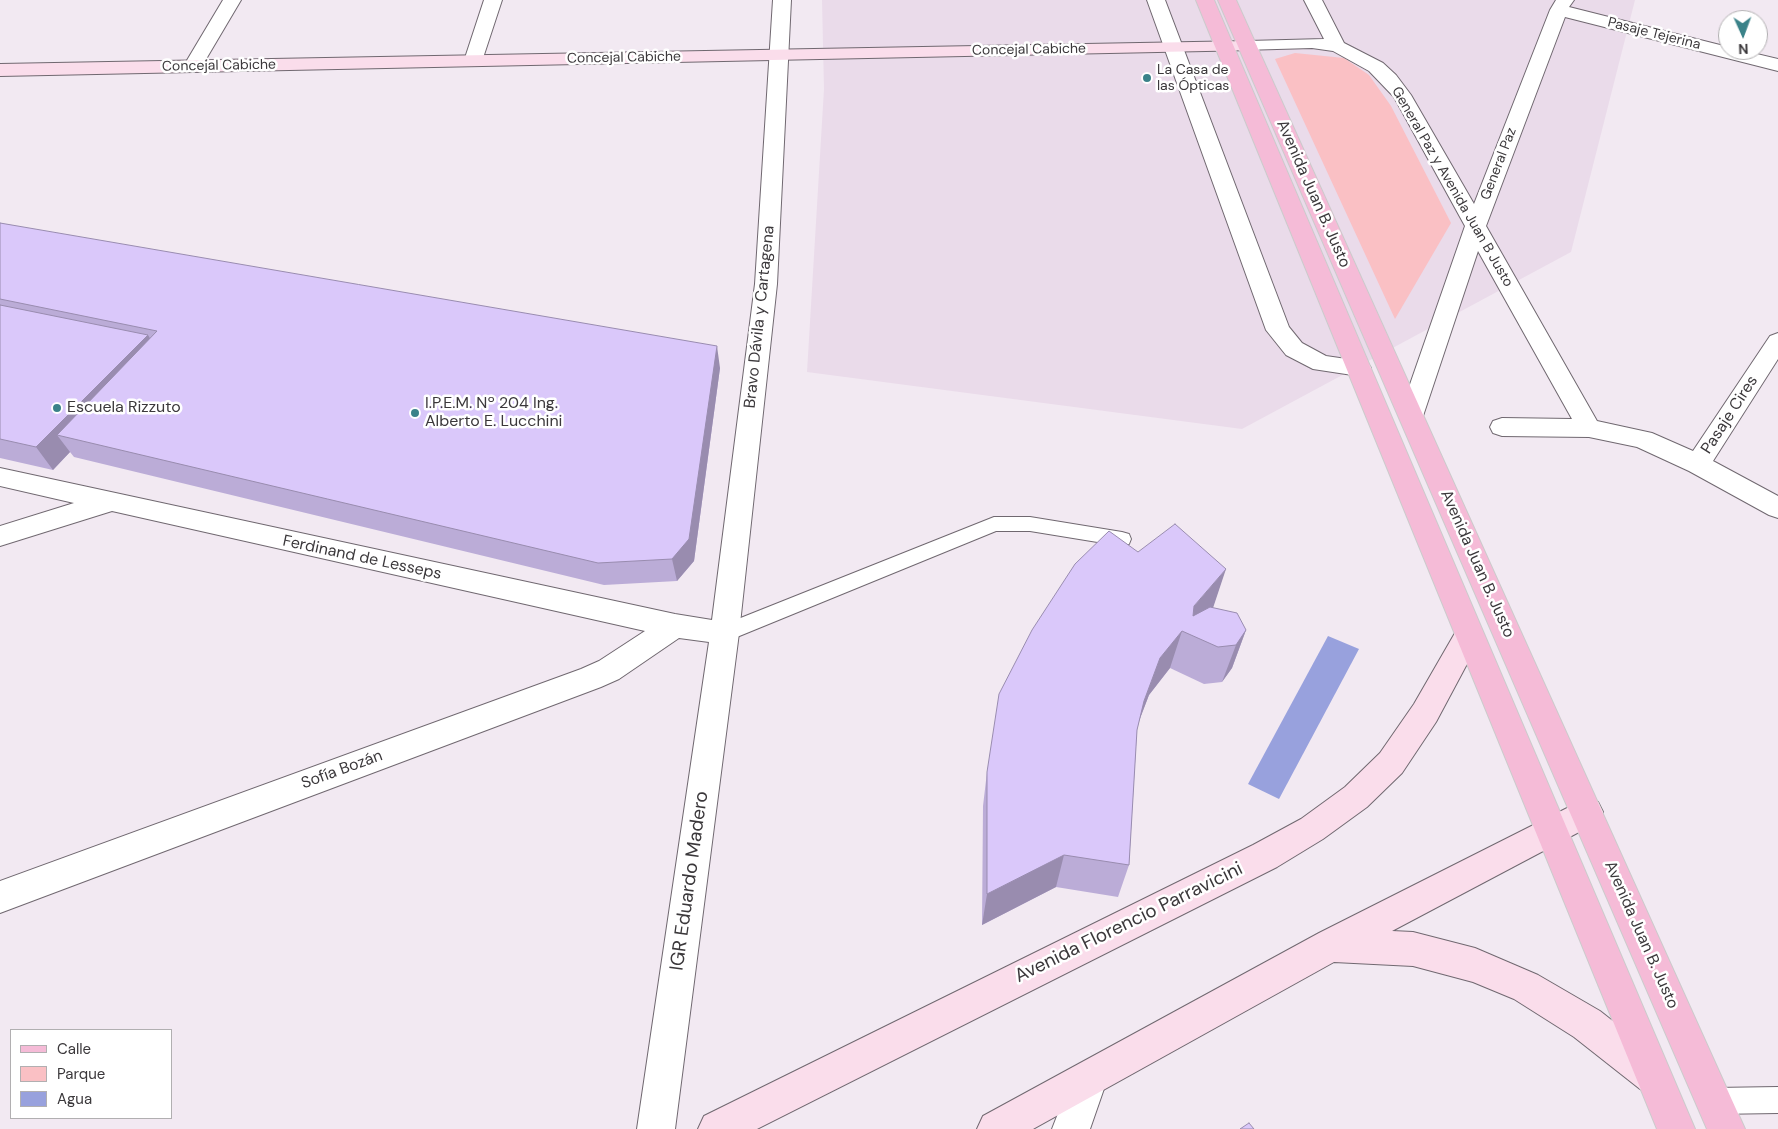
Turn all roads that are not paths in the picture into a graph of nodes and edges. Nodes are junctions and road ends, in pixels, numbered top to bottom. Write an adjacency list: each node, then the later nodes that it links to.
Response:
1 (232, 0): 15 (street)
2 (493, 0): 13 (street)
3 (782, 0): 12 (street, Bravo Dávila y Cartagena)
4 (1156, 0): 9 (street)
5 (1205, 0): 10 (main road, Avenida Juan B. Justo)
6 (1227, 0): 10 (main road, Avenida Juan B. Justo)
7 (1313, 0): 11 (street)
8 (1562, 5): 14 (street, Pasaje Tejerina); 17 (street, General Paz)
9 (1174, 46): 10 (main road, Concejal Cabiche); 12 (main road, Concejal Cabiche); 19 (street)
10 (1236, 46): 11 (street, General Paz y Avenida Juan B Justo); 19 (main road, Avenida Juan B. Justo); 20 (main road, Avenida Juan B. Justo)
11 (1337, 46): 17 (street, General Paz y Avenida Juan B Justo)
12 (781, 55): 13 (main road, Concejal Cabiche); 30 (street, Bravo Dávila y Cartagena)
13 (473, 61): 15 (main road, Concejal Cabiche)
14 (1778, 65)
15 (192, 66): 16 (main road, Concejal Cabiche)
16 (0, 70)
17 (1476, 226): 20 (street, General Paz); 22 (street, General Paz y Avenida Juan B Justo)
18 (1778, 341): 23 (street, Pasaje Cires)
19 (1359, 368): 31 (main road, Avenida Juan B. Justo)
20 (1411, 416): 32 (main road, Avenida Juan B. Justo)
21 (1502, 427): 22 (street)
22 (1589, 428): 23 (street)
23 (1698, 464): 26 (street)
24 (0, 477): 25 (street, Ferdinand de Lesseps)
25 (109, 502): 27 (street); 29 (street, Ferdinand de Lesseps)
26 (1778, 508)
27 (0, 536)
28 (1122, 539): 30 (lane)
29 (675, 626): 30 (street, Ferdinand de Lesseps); 34 (street, Sofía Bozán)
30 (725, 633): 40 (street, IGR Eduardo Madero)
31 (1469, 634): 33 (main road, Avenida Juan B. Justo); 41 (main road, Avenida Florencio Parravicini)
32 (1587, 812): 33 (main road); 39 (main road, Avenida Juan B. Justo)
33 (1551, 830): 35 (main road); 36 (main road, Avenida Juan B. Justo)
34 (0, 897)
35 (1331, 945): 36 (main road); 37 (main road)
36 (1654, 1076): 44 (main road, Avenida Juan B. Justo)
37 (1089, 1080): 42 (main road); 43 (street)
38 (1778, 1100): 39 (lane)
39 (1720, 1115)
40 (656, 1129)
41 (717, 1129)
42 (996, 1129)
43 (1071, 1129)
44 (1676, 1129)

